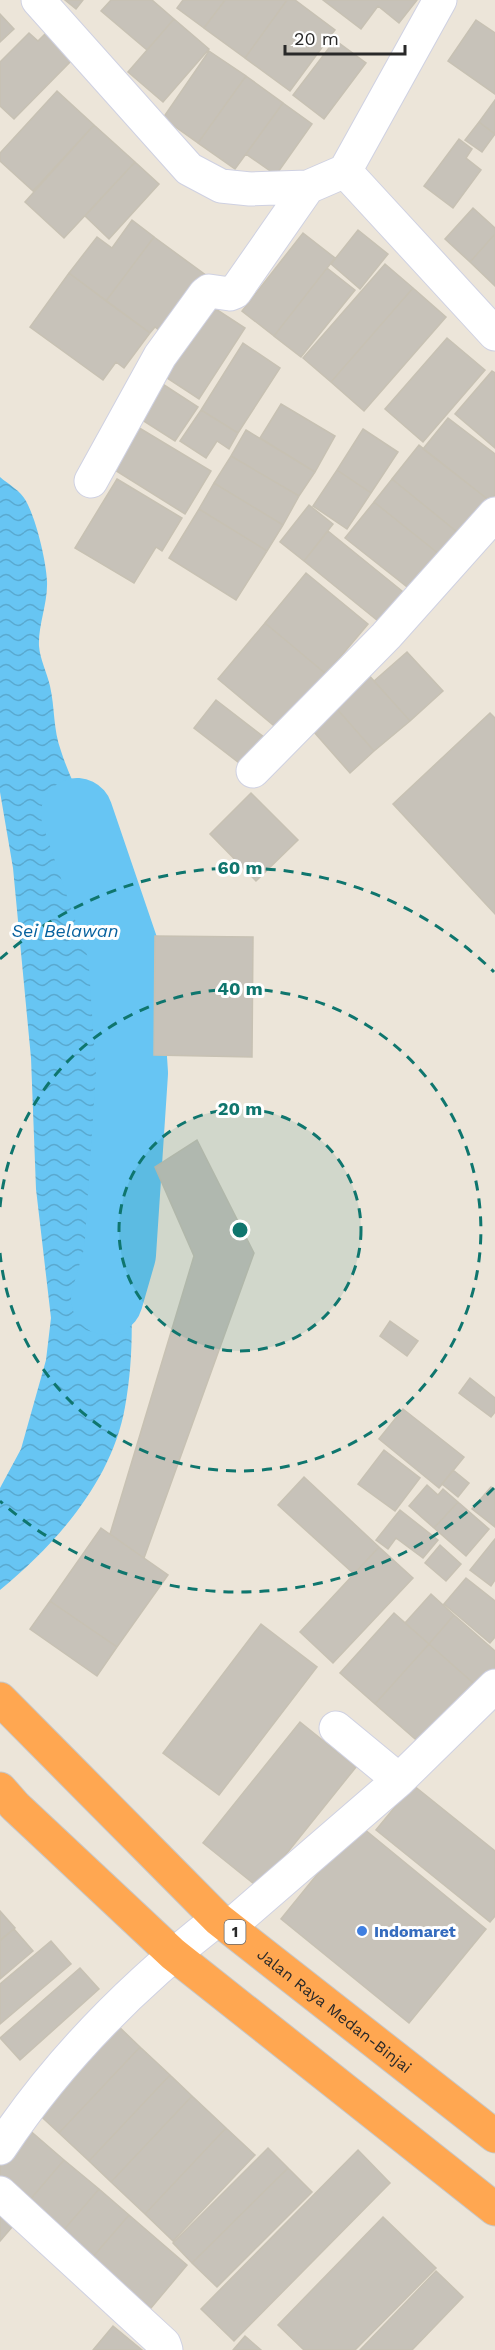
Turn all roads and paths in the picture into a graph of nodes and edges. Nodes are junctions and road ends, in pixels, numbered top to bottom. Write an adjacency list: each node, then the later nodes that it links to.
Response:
1 (38, 0): 4 (street)
2 (440, 0): 3 (street)
3 (345, 171): 4 (street); 5 (street)
4 (308, 187): 6 (street)
5 (495, 334)
6 (91, 481)
7 (495, 514): 8 (street)
8 (253, 771)
9 (495, 1686): 12 (street)
10 (0, 1699): 14 (highway, Jalan Raya Medan-Binjai / 1)
11 (336, 1728): 12 (street)
12 (399, 1780): 14 (street)
13 (5, 1798): 15 (highway)
14 (223, 1923): 15 (street); 16 (highway, Jalan Raya Medan-Binjai / 1)
15 (173, 1954): 17 (street); 19 (highway)
16 (495, 2136)
17 (0, 2148)
18 (0, 2193): 20 (street)
19 (495, 2209)
20 (166, 2350)

